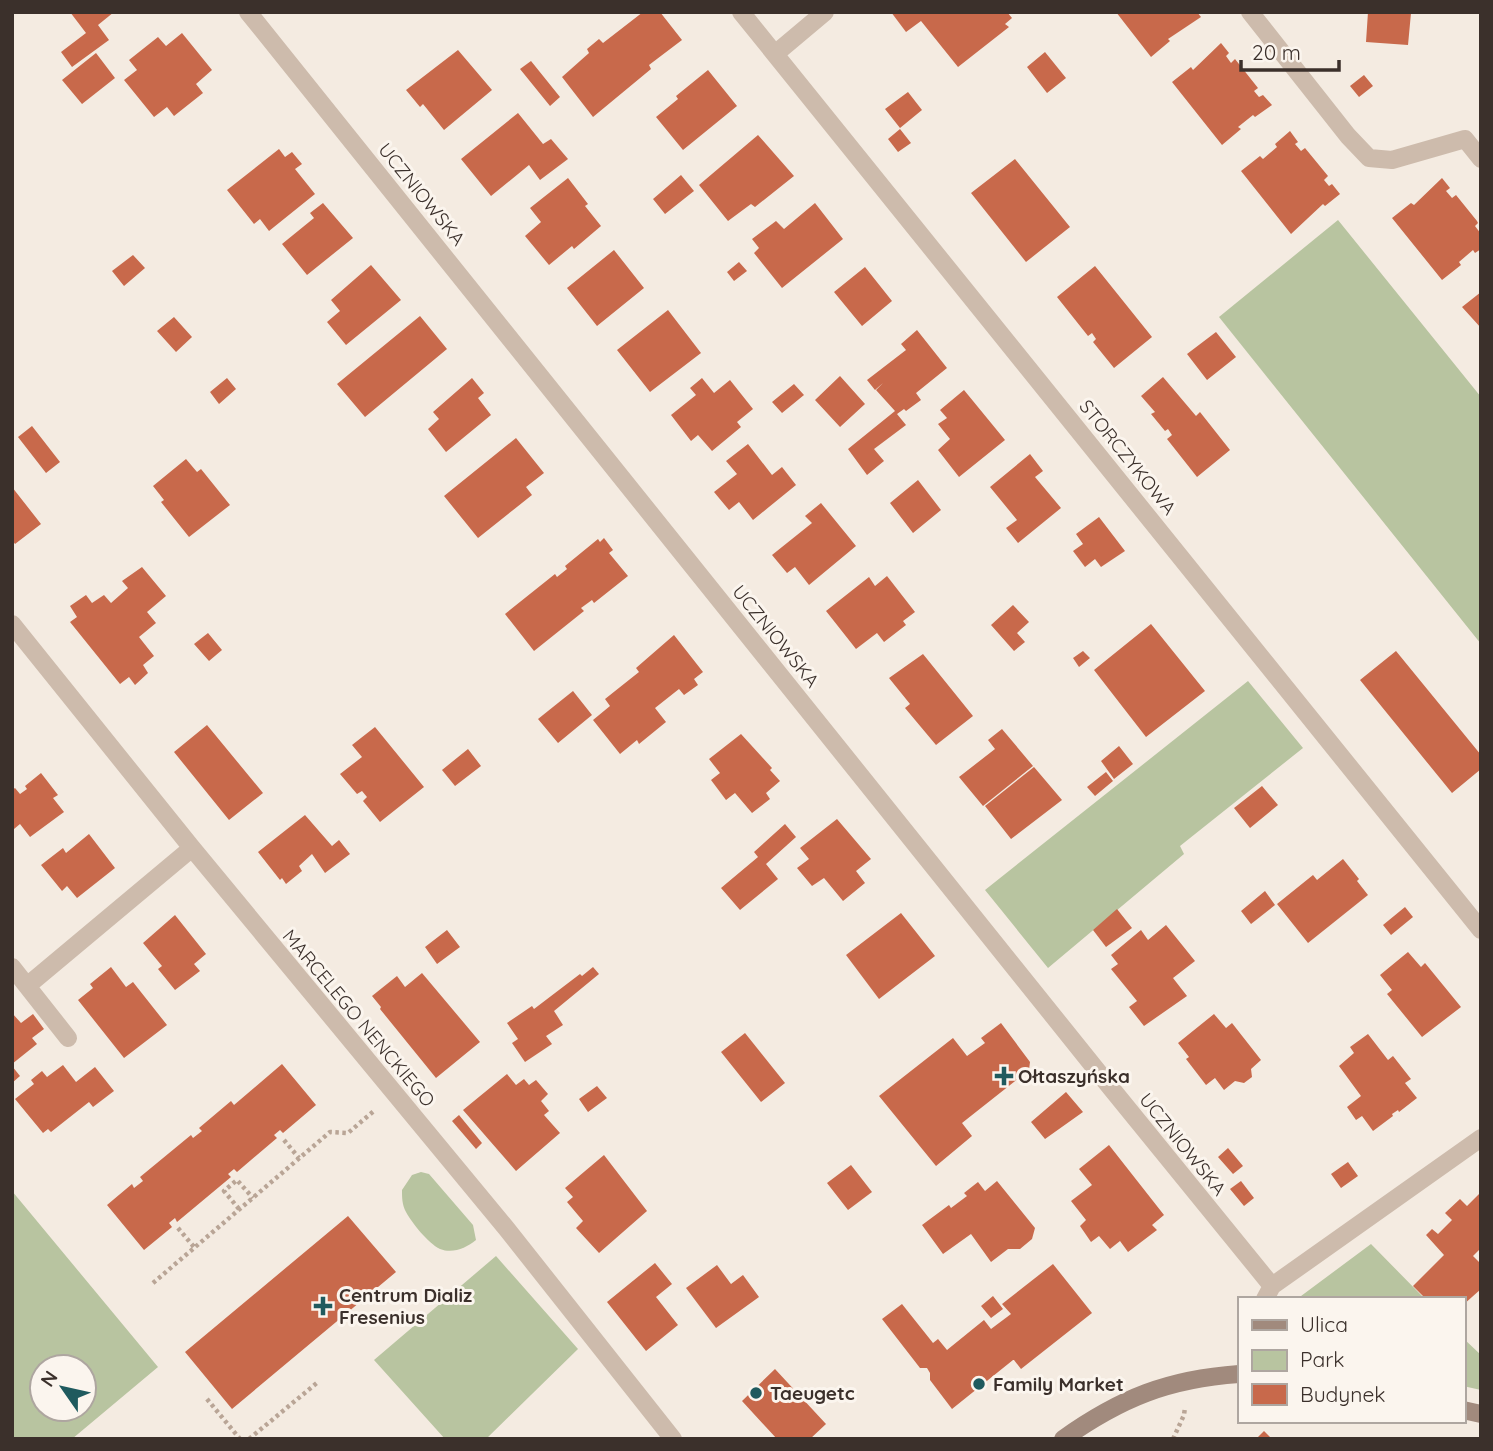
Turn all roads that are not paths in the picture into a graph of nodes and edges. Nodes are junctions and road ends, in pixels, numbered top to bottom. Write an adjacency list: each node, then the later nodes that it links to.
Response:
1 (248, 12): 14 (street, UCZNIOWSKA)
2 (741, 12): 5 (street, STORCZYKOWA)
3 (825, 12): 5 (street)
4 (1250, 12): 6 (street)
5 (775, 54): 9 (street, STORCZYKOWA)
6 (1481, 159)
7 (16, 636): 8 (street, MARCELEGO NENCKIEGO)
8 (192, 848): 11 (street); 16 (street, MARCELEGO NENCKIEGO)
9 (1481, 930)
10 (12, 967): 11 (street)
11 (27, 986): 12 (street)
12 (68, 1038)
13 (1481, 1138): 14 (street)
14 (1269, 1292)
15 (1238, 1374): 17 (street)
16 (673, 1439)
17 (1063, 1439)

